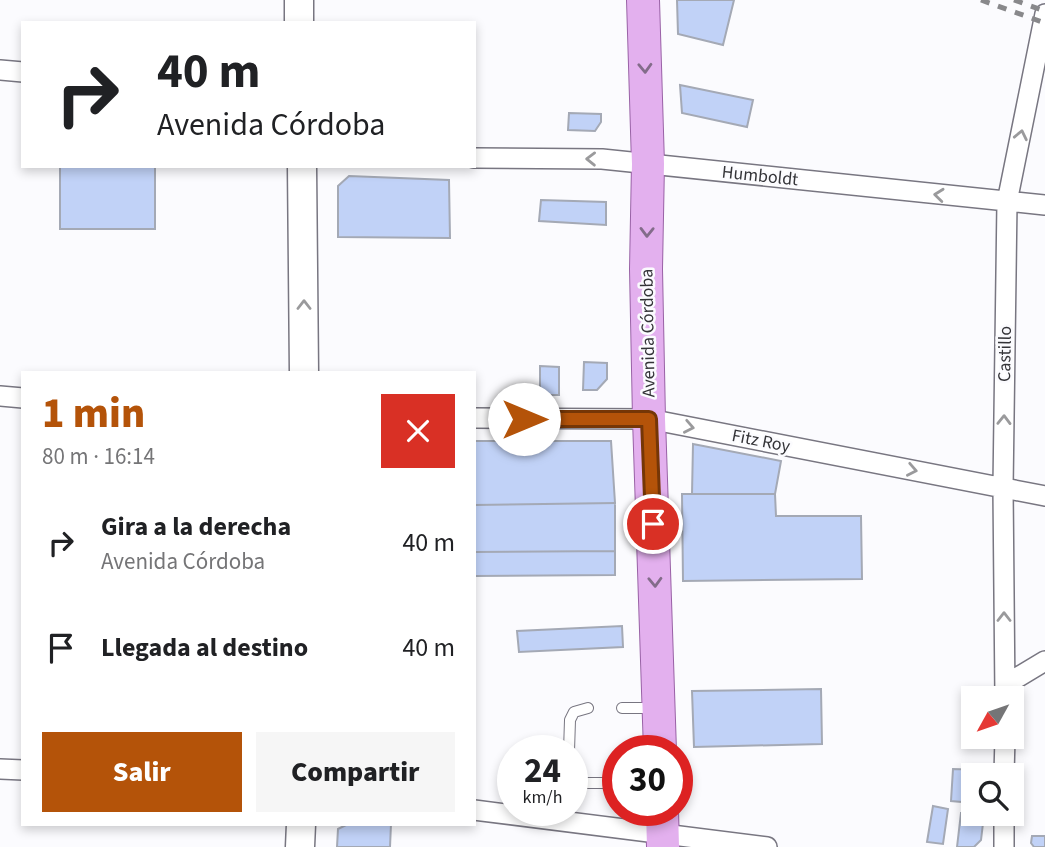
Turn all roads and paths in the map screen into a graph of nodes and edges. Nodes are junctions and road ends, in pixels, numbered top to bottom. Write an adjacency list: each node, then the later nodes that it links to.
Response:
1 (299, 0): 4 (main road)
2 (643, 0): 8 (main road, Avenida Córdoba, one-way to 8)
3 (1045, 14): 10 (street, Castillo, one-way to 3)
4 (299, 21)
5 (0, 70): 6 (street)
6 (21, 72)
7 (476, 158): 8 (street, Humboldt, one-way to 7)
8 (648, 164): 10 (street, Humboldt, one-way to 8); 16 (main road, Avenida Córdoba, one-way to 16)
9 (302, 168): 12 (main road, one-way to 9)
10 (1007, 202): 11 (street, Humboldt); 17 (street, Castillo, one-way to 10)
11 (1045, 205)
12 (304, 371)
13 (0, 396): 14 (street)
14 (21, 398)
15 (476, 418): 16 (street, Fitz Roy)
16 (649, 419): 17 (street, Fitz Roy, one-way to 17); 24 (main road, Avenida Córdoba, one-way to 24)
17 (1003, 488): 18 (street, Fitz Roy); 20 (street, Castillo, one-way to 17)
18 (1045, 496)
19 (1045, 661): 21 (street)
20 (1005, 686)
21 (1013, 686)
22 (588, 708): 25 (lane)
23 (622, 708): 24 (lane)
24 (659, 708): 26 (main road, Avenida Córdoba)
25 (570, 735)
26 (660, 735)
27 (0, 769): 28 (street)
28 (21, 771)
29 (476, 810): 30 (street)
30 (497, 811)
31 (588, 819): 34 (street)
32 (301, 826): 35 (main road)
33 (1004, 826): 37 (street)
34 (663, 830): 36 (street)
35 (300, 847)
36 (767, 847)
37 (1004, 847)

